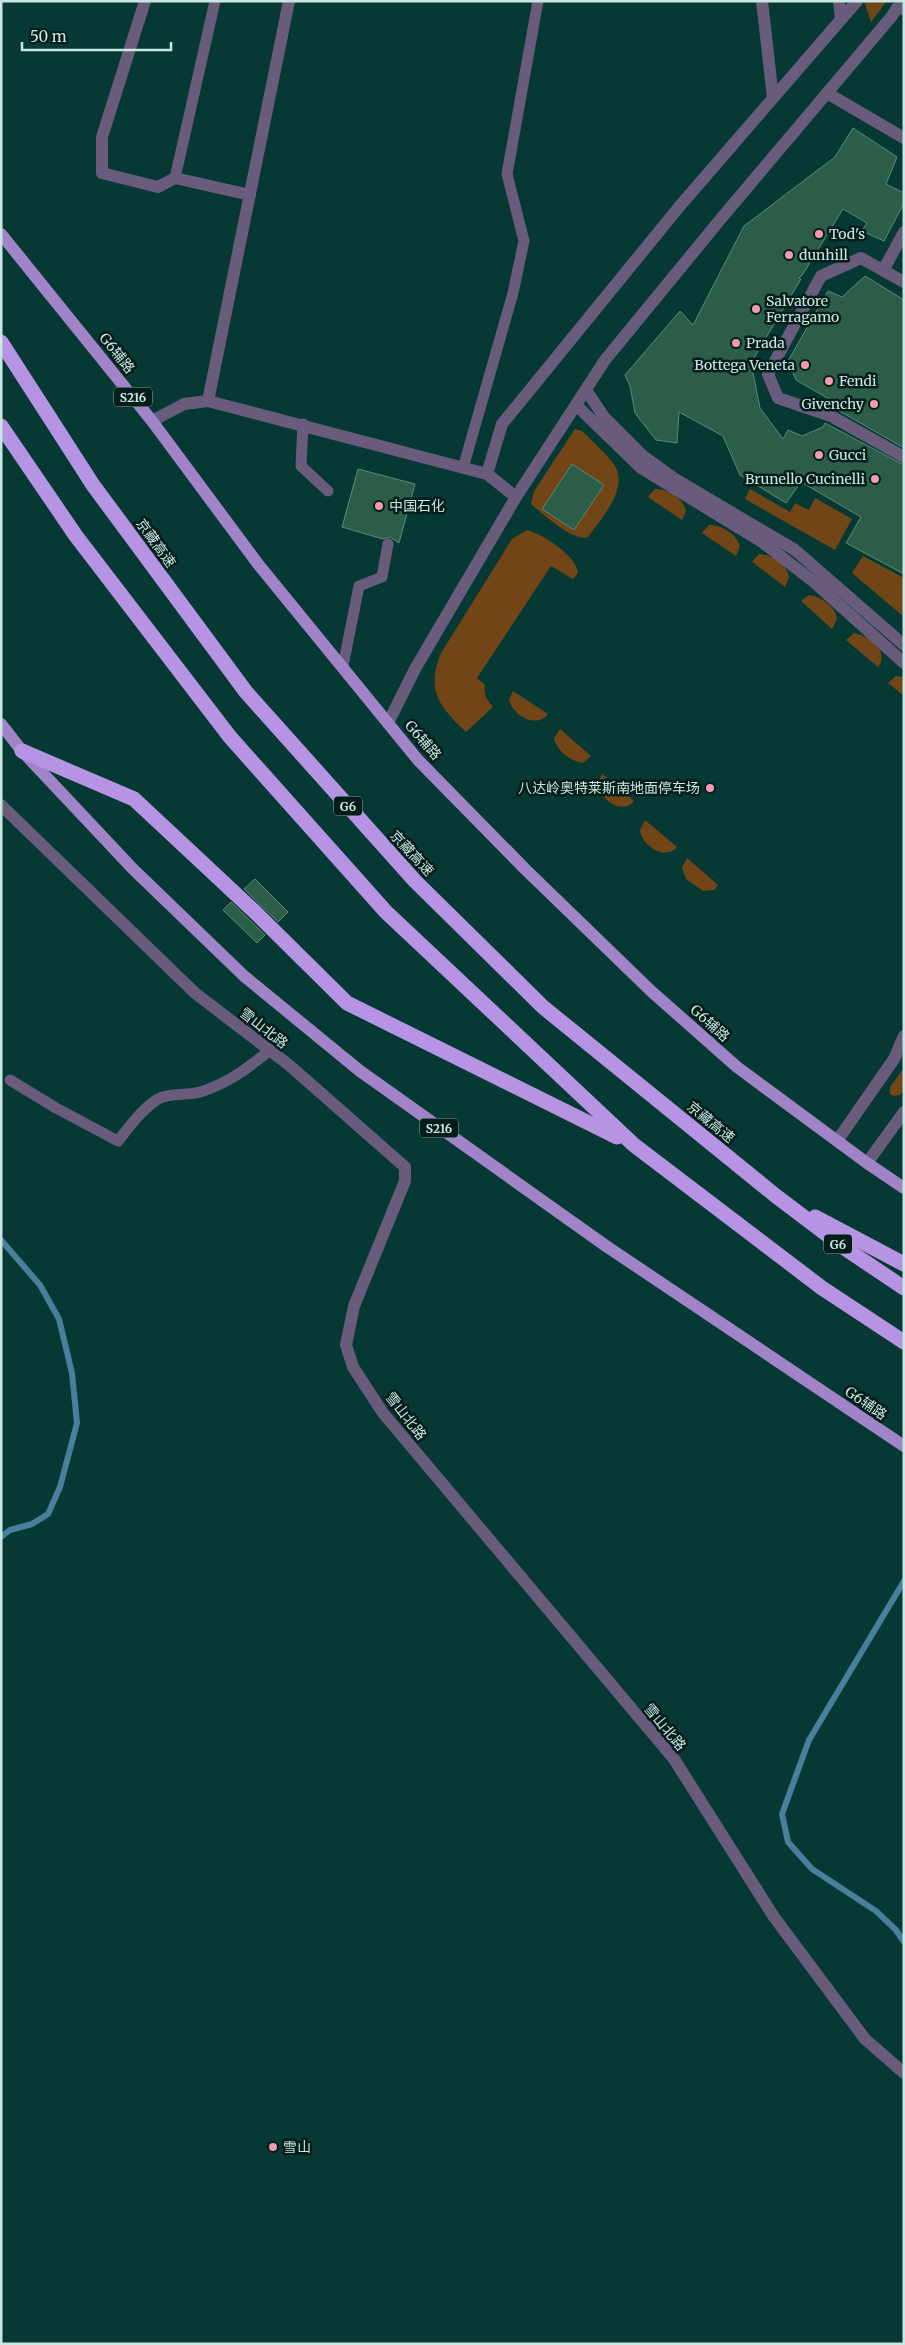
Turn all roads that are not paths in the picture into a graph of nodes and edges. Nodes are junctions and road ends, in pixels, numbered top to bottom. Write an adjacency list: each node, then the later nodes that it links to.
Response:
1 (145, 1): 13 (street)
2 (215, 1): 13 (lane)
3 (289, 1): 14 (street)
4 (538, 1): 27 (lane)
5 (762, 1): 11 (street)
6 (839, 1): 9 (street)
7 (857, 1): 9 (street)
8 (904, 10): 10 (street)
9 (841, 20): 11 (street)
10 (828, 93): 12 (street); 20 (street)
11 (773, 98): 28 (street)
12 (904, 138)
13 (174, 178): 14 (street)
14 (250, 195): 21 (street)
15 (904, 232): 17 (street)
16 (1, 234): 23 (main road, G6辅路 / S216)
17 (884, 269): 18 (street); 26 (street)
18 (904, 282)
19 (1, 342): 48 (highway, 京藏高速 / G6)
20 (586, 390): 22 (street); 32 (street)
21 (208, 401): 23 (street); 24 (street)
22 (576, 405): 30 (street); 33 (street)
23 (152, 421): 34 (main road, G6辅路 / S216)
24 (303, 424): 27 (street); 29 (lane)
25 (1, 426): 45 (highway)
26 (904, 457)
27 (463, 468): 28 (street)
28 (487, 474): 30 (street)
29 (328, 492)
30 (516, 497): 35 (street)
31 (388, 544): 34 (lane)
32 (904, 645)
33 (904, 663)
34 (343, 666): 35 (main road, G6辅路 / S216)
35 (388, 723): 44 (main road, G6辅路 / S216)
36 (1, 724): 37 (main road, G6辅路 / S216)
37 (22, 751): 45 (highway); 52 (main road, G6辅路 / S216)
38 (1, 805): 40 (street, 雪山北路)
39 (904, 1036): 41 (street)
40 (270, 1051): 42 (lane); 53 (street, 雪山北路)
41 (899, 1057): 44 (street)
42 (10, 1080)
43 (904, 1112): 46 (street)
44 (837, 1141): 46 (main road, G6辅路 / S216)
45 (634, 1145): 51 (highway)
46 (867, 1163): 47 (main road, G6辅路 / S216)
47 (904, 1188)
48 (776, 1196): 49 (highway); 50 (highway, 京藏高速 / G6)
49 (904, 1264)
50 (904, 1288)
51 (904, 1342)
52 (904, 1446)
53 (904, 2073)

